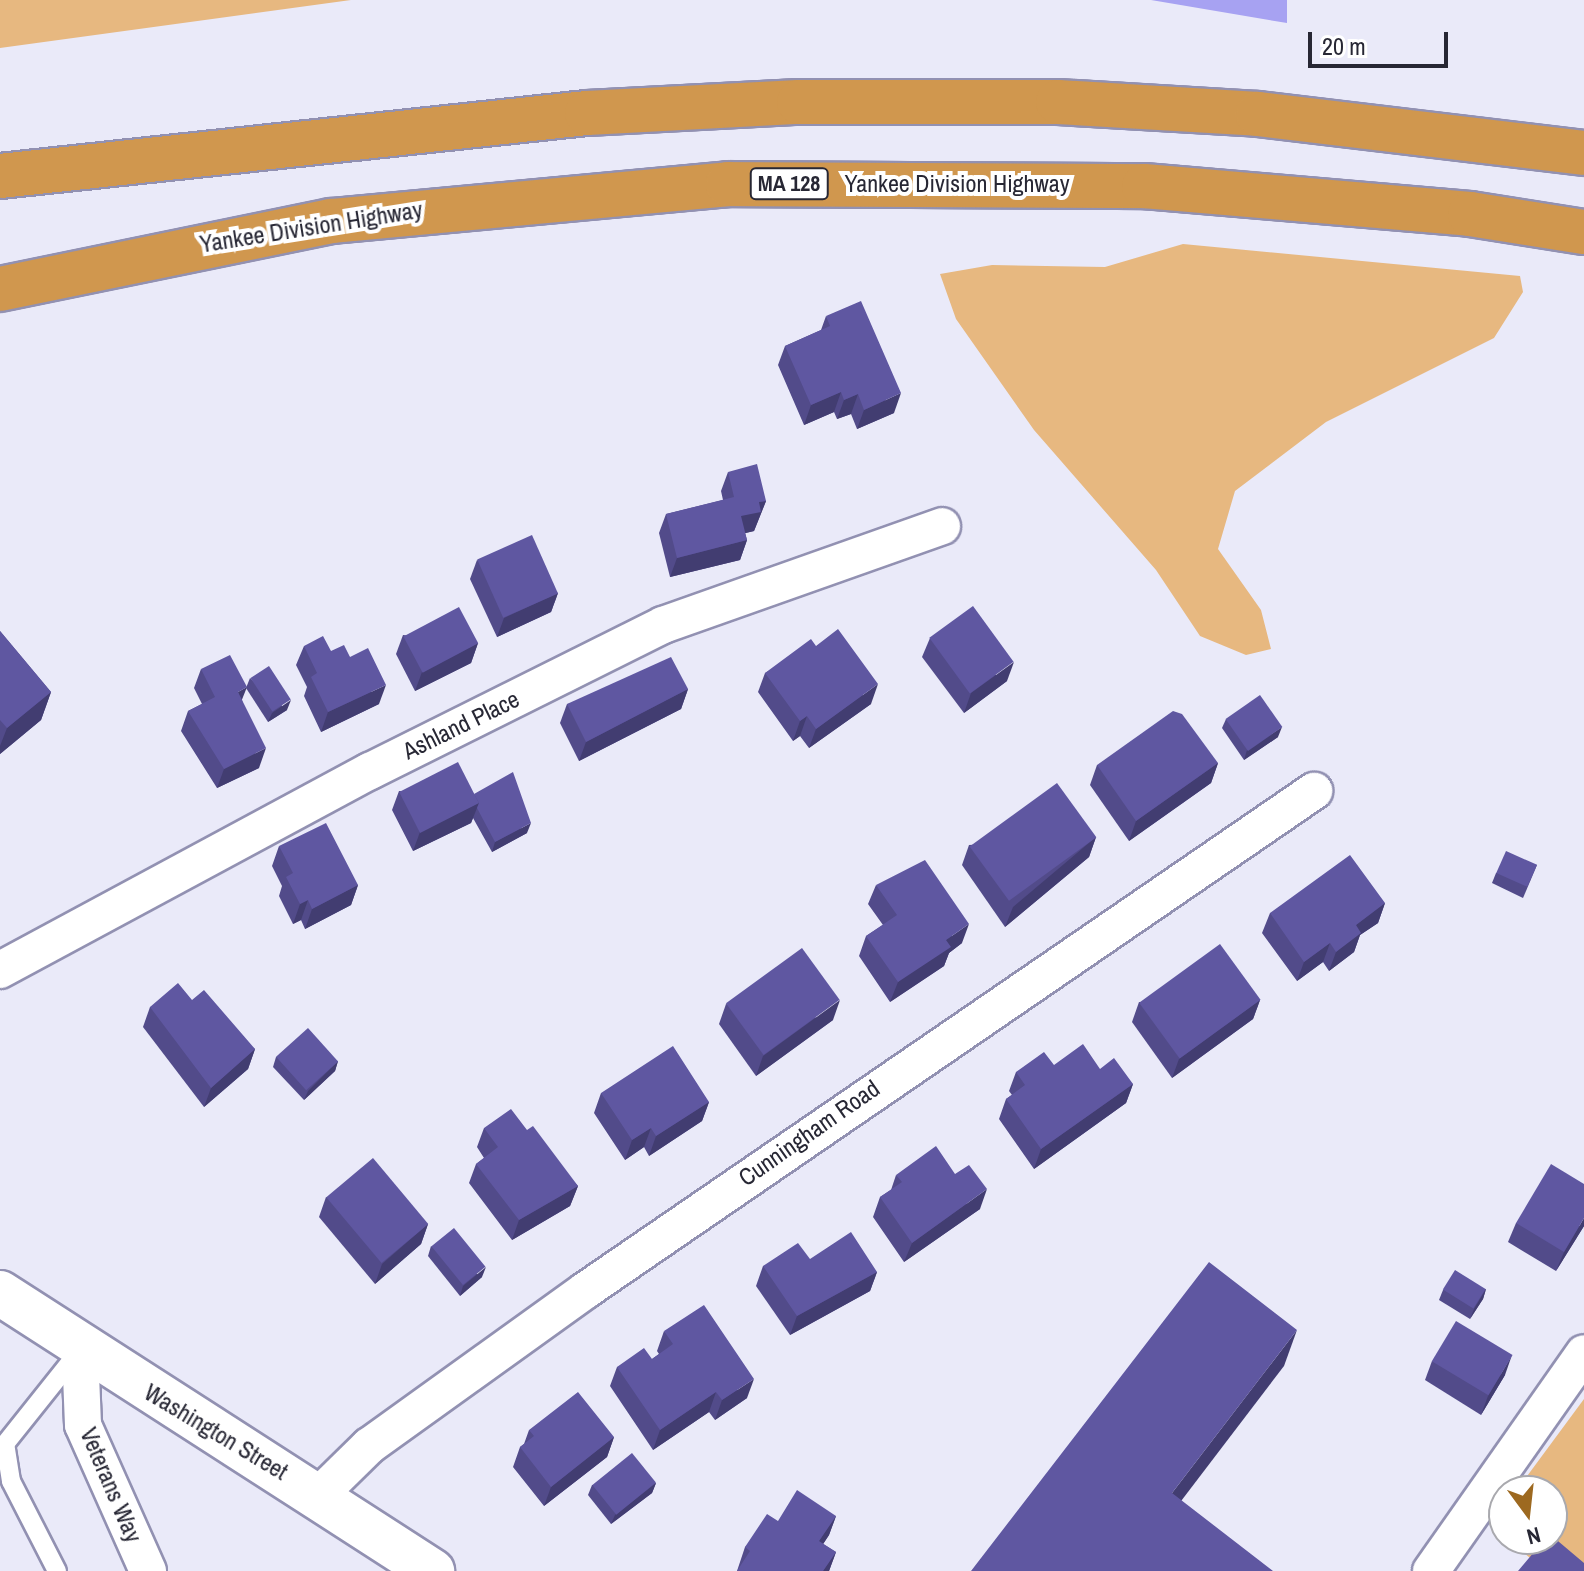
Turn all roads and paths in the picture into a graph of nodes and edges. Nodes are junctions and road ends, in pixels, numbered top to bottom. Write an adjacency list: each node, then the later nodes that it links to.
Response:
1 (1584, 153): 2 (highway)
2 (0, 176)
3 (1584, 232): 4 (highway, Yankee Division Highway / MA 128)
4 (0, 289)
5 (942, 526): 7 (street, Ashland Place)
6 (1314, 791): 11 (street, Cunningham Road)
7 (0, 970)
8 (0, 1293): 9 (main road, Washington Street)
9 (80, 1350): 11 (main road, Washington Street); 12 (lane); 13 (street, Veterans Way)
10 (1584, 1353): 15 (street)
11 (319, 1495): 14 (main road, Washington Street)
12 (57, 1571)
13 (148, 1571)
14 (432, 1571)
15 (1431, 1571)

